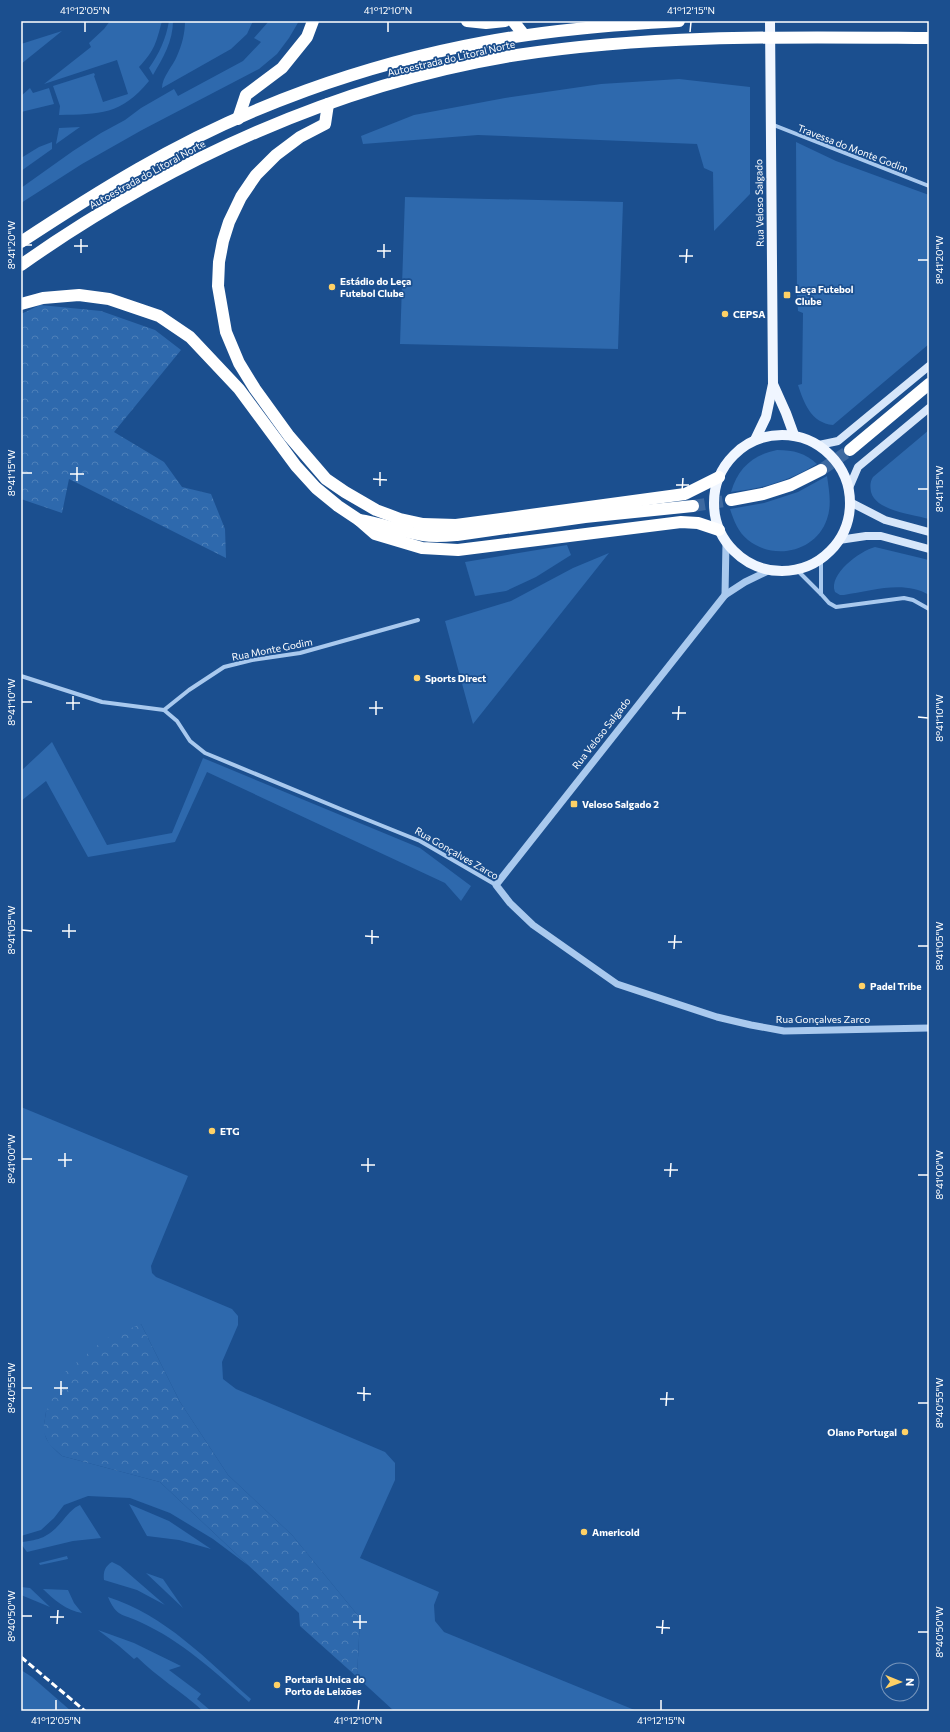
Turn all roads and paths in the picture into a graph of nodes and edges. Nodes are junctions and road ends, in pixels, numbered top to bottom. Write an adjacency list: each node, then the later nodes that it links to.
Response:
1 (312, 21): 10 (highway)
2 (467, 21): 3 (highway)
3 (505, 21)
4 (513, 21): 7 (highway)
5 (679, 21): 7 (highway, Autoestrada do Litoral Norte)
6 (770, 21): 11 (main road, Rua Veloso Salgado)
7 (524, 35): 10 (highway, Autoestrada do Litoral Norte)
8 (929, 38): 9 (highway, Autoestrada do Litoral Norte)
9 (328, 104): 14 (highway, Autoestrada do Litoral Norte); 25 (highway)
10 (238, 119): 13 (highway, Autoestrada do Litoral Norte)
11 (771, 124): 12 (street, Travessa do Monte Godim); 17 (main road, Rua Veloso Salgado)
12 (929, 186)
13 (21, 242)
14 (21, 265)
15 (21, 304): 30 (highway)
16 (929, 366): 22 (main road)
17 (773, 384): 20 (main road); 21 (main road)
18 (929, 384): 23 (highway)
19 (929, 408): 26 (main road)
20 (794, 435): 21 (main road); 22 (main road)
21 (755, 440): 25 (main road)
22 (819, 445): 26 (main road)
23 (850, 450)
24 (821, 470): 27 (highway)
25 (719, 478): 31 (main road)
26 (849, 488): 28 (main road)
27 (731, 500)
28 (850, 502): 32 (main road); 33 (main road)
29 (693, 506): 30 (highway)
30 (359, 520): 31 (highway)
31 (720, 530): 34 (main road)
32 (929, 532)
33 (839, 540): 35 (main road); 36 (main road)
34 (726, 542): 37 (main road); 40 (street)
35 (929, 549)
36 (821, 559): 38 (main road); 39 (street)
37 (770, 570): 38 (main road); 40 (street, Rua Veloso Salgado)
38 (797, 570): 39 (street)
39 (821, 594): 41 (street)
40 (725, 596): 45 (street, Rua Veloso Salgado)
41 (929, 609)
42 (418, 620): 44 (street, Rua Monte Godim)
43 (21, 676): 44 (street)
44 (164, 710): 45 (street, Rua Gonçalves Zarco)
45 (496, 885): 46 (street, Rua Gonçalves Zarco)
46 (929, 1028)

